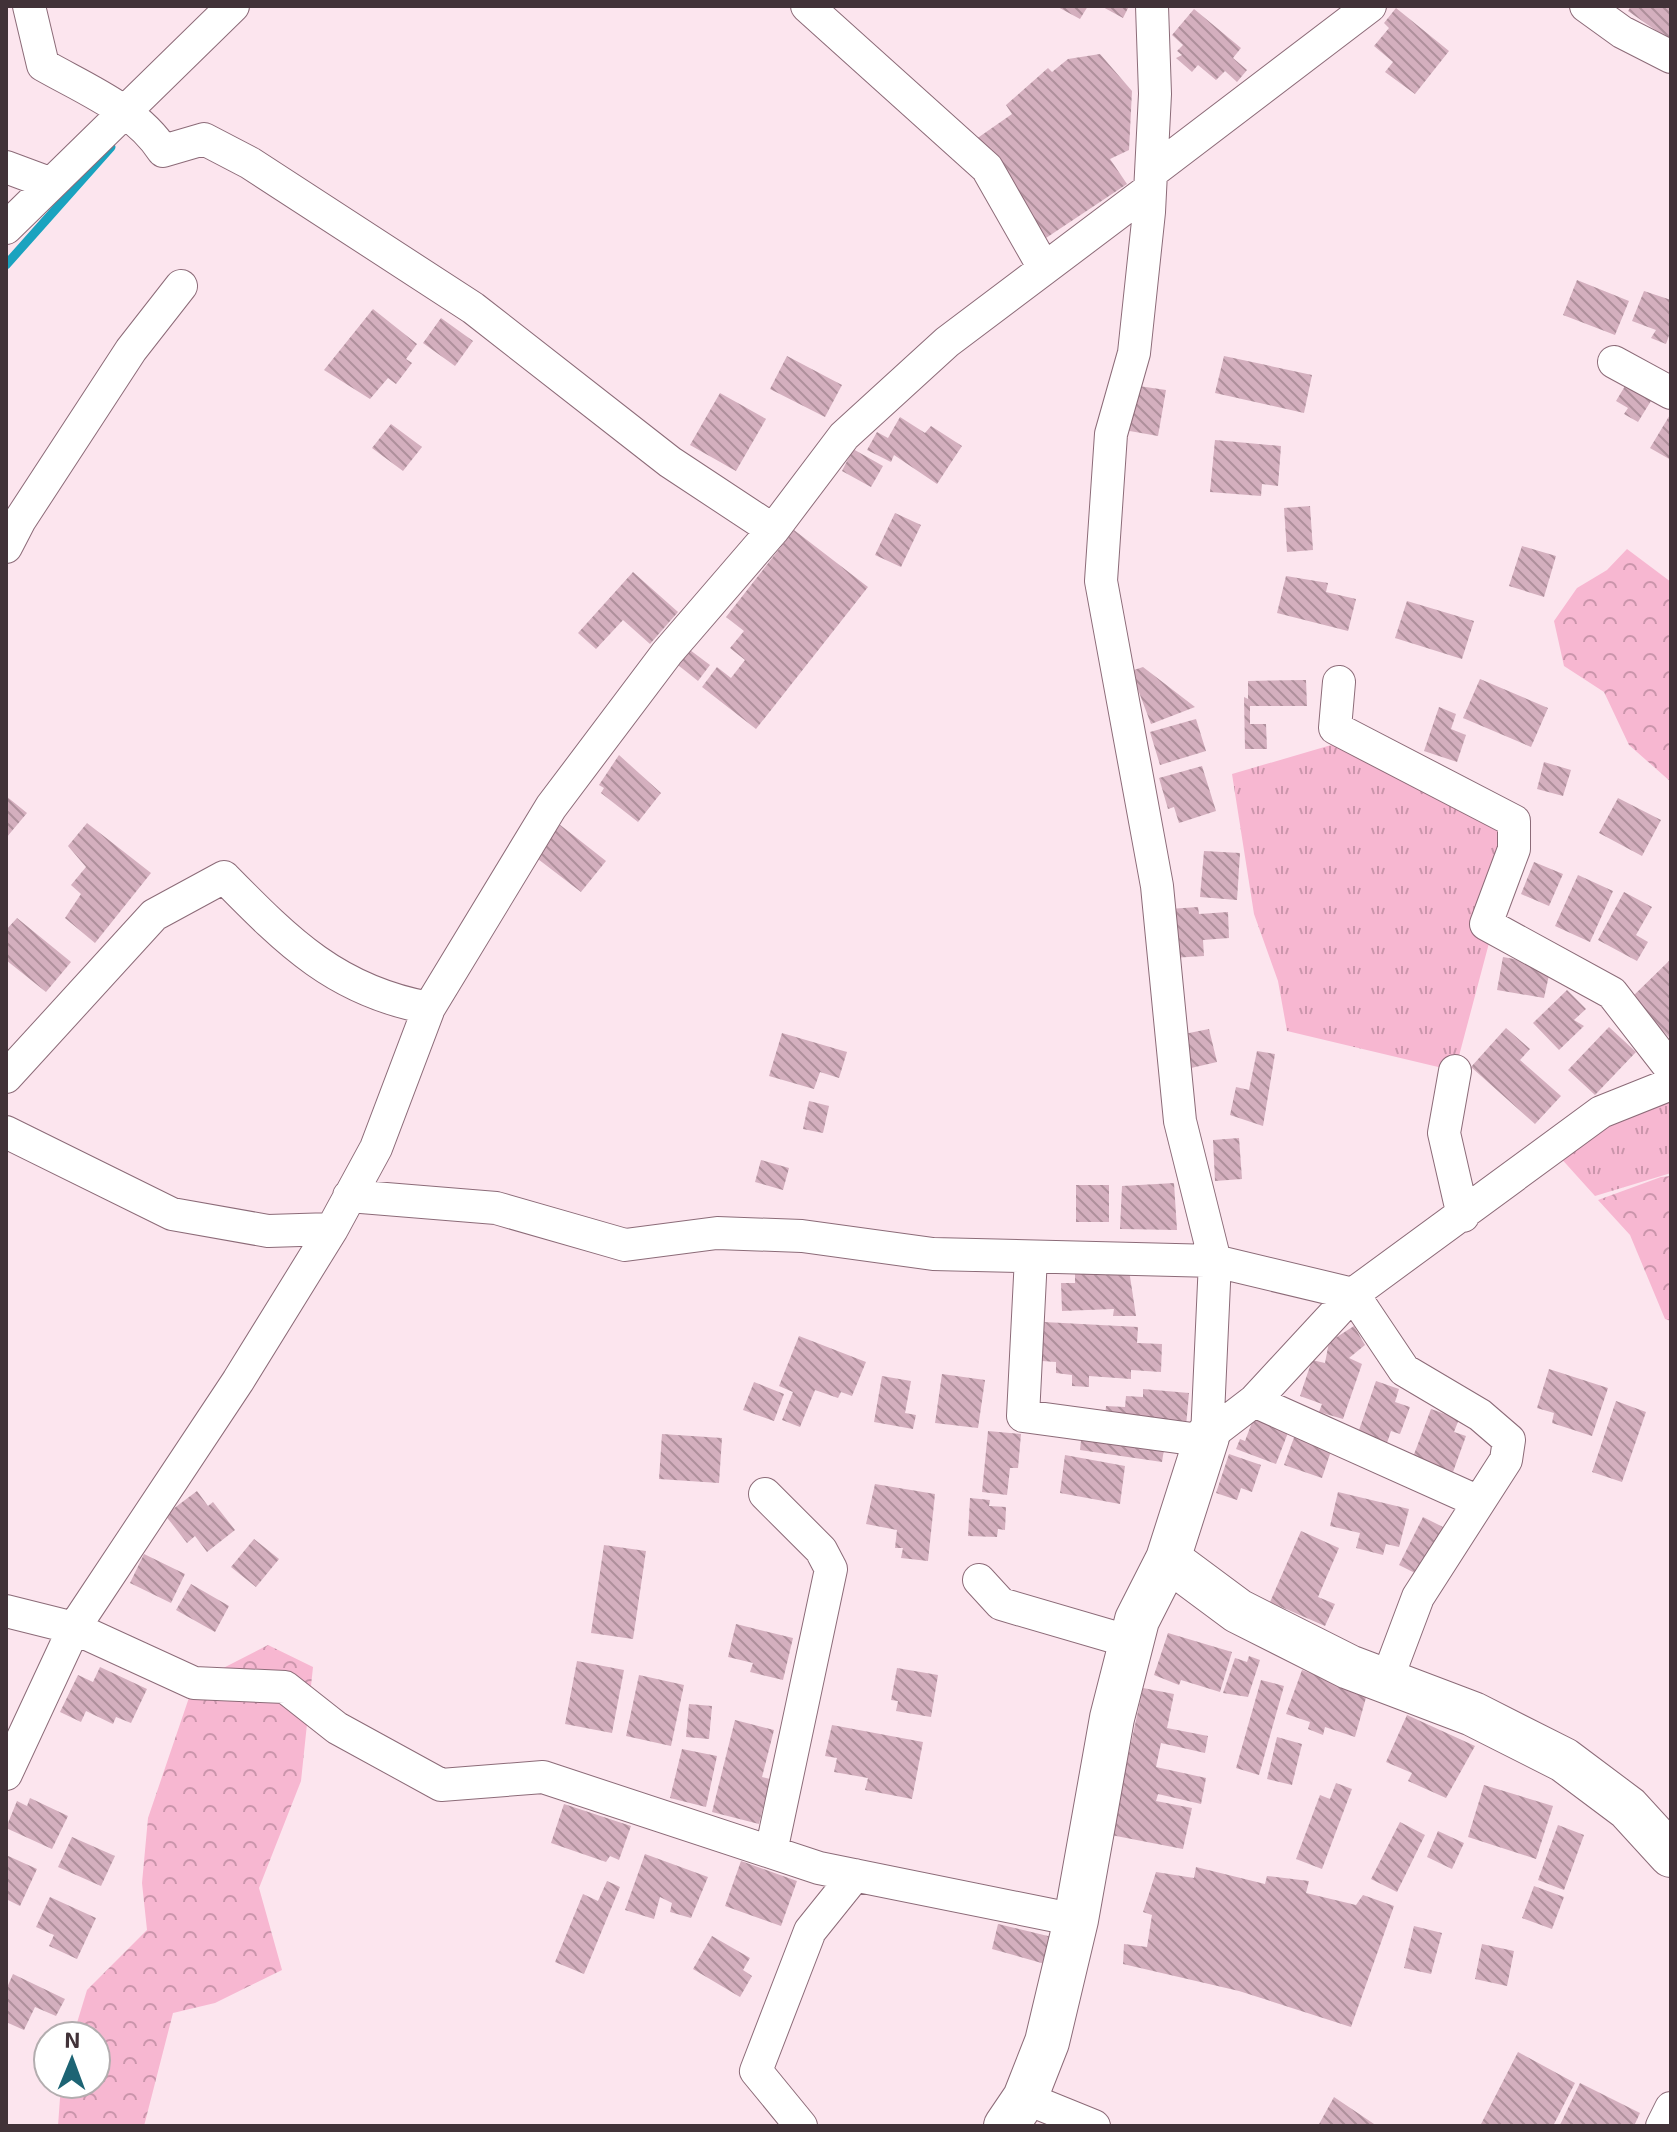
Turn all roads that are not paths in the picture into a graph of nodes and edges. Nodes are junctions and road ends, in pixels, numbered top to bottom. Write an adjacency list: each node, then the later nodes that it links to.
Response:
1 (29, 6): 8 (street)
2 (233, 6): 8 (street)
3 (807, 6): 13 (street)
4 (1152, 6): 10 (street)
5 (1370, 6): 10 (street)
6 (1586, 6): 7 (street)
7 (1671, 57)
8 (124, 111): 11 (street); 17 (street)
9 (6, 167): 11 (street)
10 (1151, 181): 13 (street); 30 (street)
11 (49, 183): 12 (street)
12 (6, 228)
13 (1044, 268): 17 (street)
14 (181, 286): 18 (street)
15 (1614, 362): 16 (street)
16 (1671, 393)
17 (773, 530): 20 (street)
18 (6, 547)
19 (1339, 682): 21 (street)
20 (429, 1008): 23 (street); 26 (street)
21 (1671, 1069)
22 (1455, 1071): 27 (street)
23 (6, 1077)
24 (1671, 1084): 27 (street)
25 (6, 1132): 28 (street)
26 (349, 1196): 28 (street); 29 (street)
27 (1463, 1216): 31 (street)
28 (332, 1229): 39 (street)
29 (1031, 1257): 30 (street); 33 (street)
30 (1215, 1261): 31 (street); 33 (street)
31 (1353, 1294): 32 (street); 35 (street)
32 (1254, 1401): 33 (street); 35 (street)
33 (1207, 1439): 36 (street)
34 (765, 1494): 43 (street)
35 (1479, 1502): 41 (street)
36 (1168, 1559): 40 (street); 41 (street)
37 (979, 1580): 40 (street)
38 (6, 1611): 39 (street)
39 (74, 1628): 42 (street); 43 (street)
40 (1131, 1642): 46 (street)
41 (1386, 1682): 44 (street)
42 (6, 1774)
43 (771, 1852): 45 (street)
44 (1671, 1855)
45 (855, 1875): 46 (street); 49 (street)
46 (1076, 1920): 48 (street)
47 (1671, 2108): 51 (street)
48 (1015, 2112): 50 (street)
49 (801, 2126)
50 (1094, 2126)
51 (1662, 2126)

